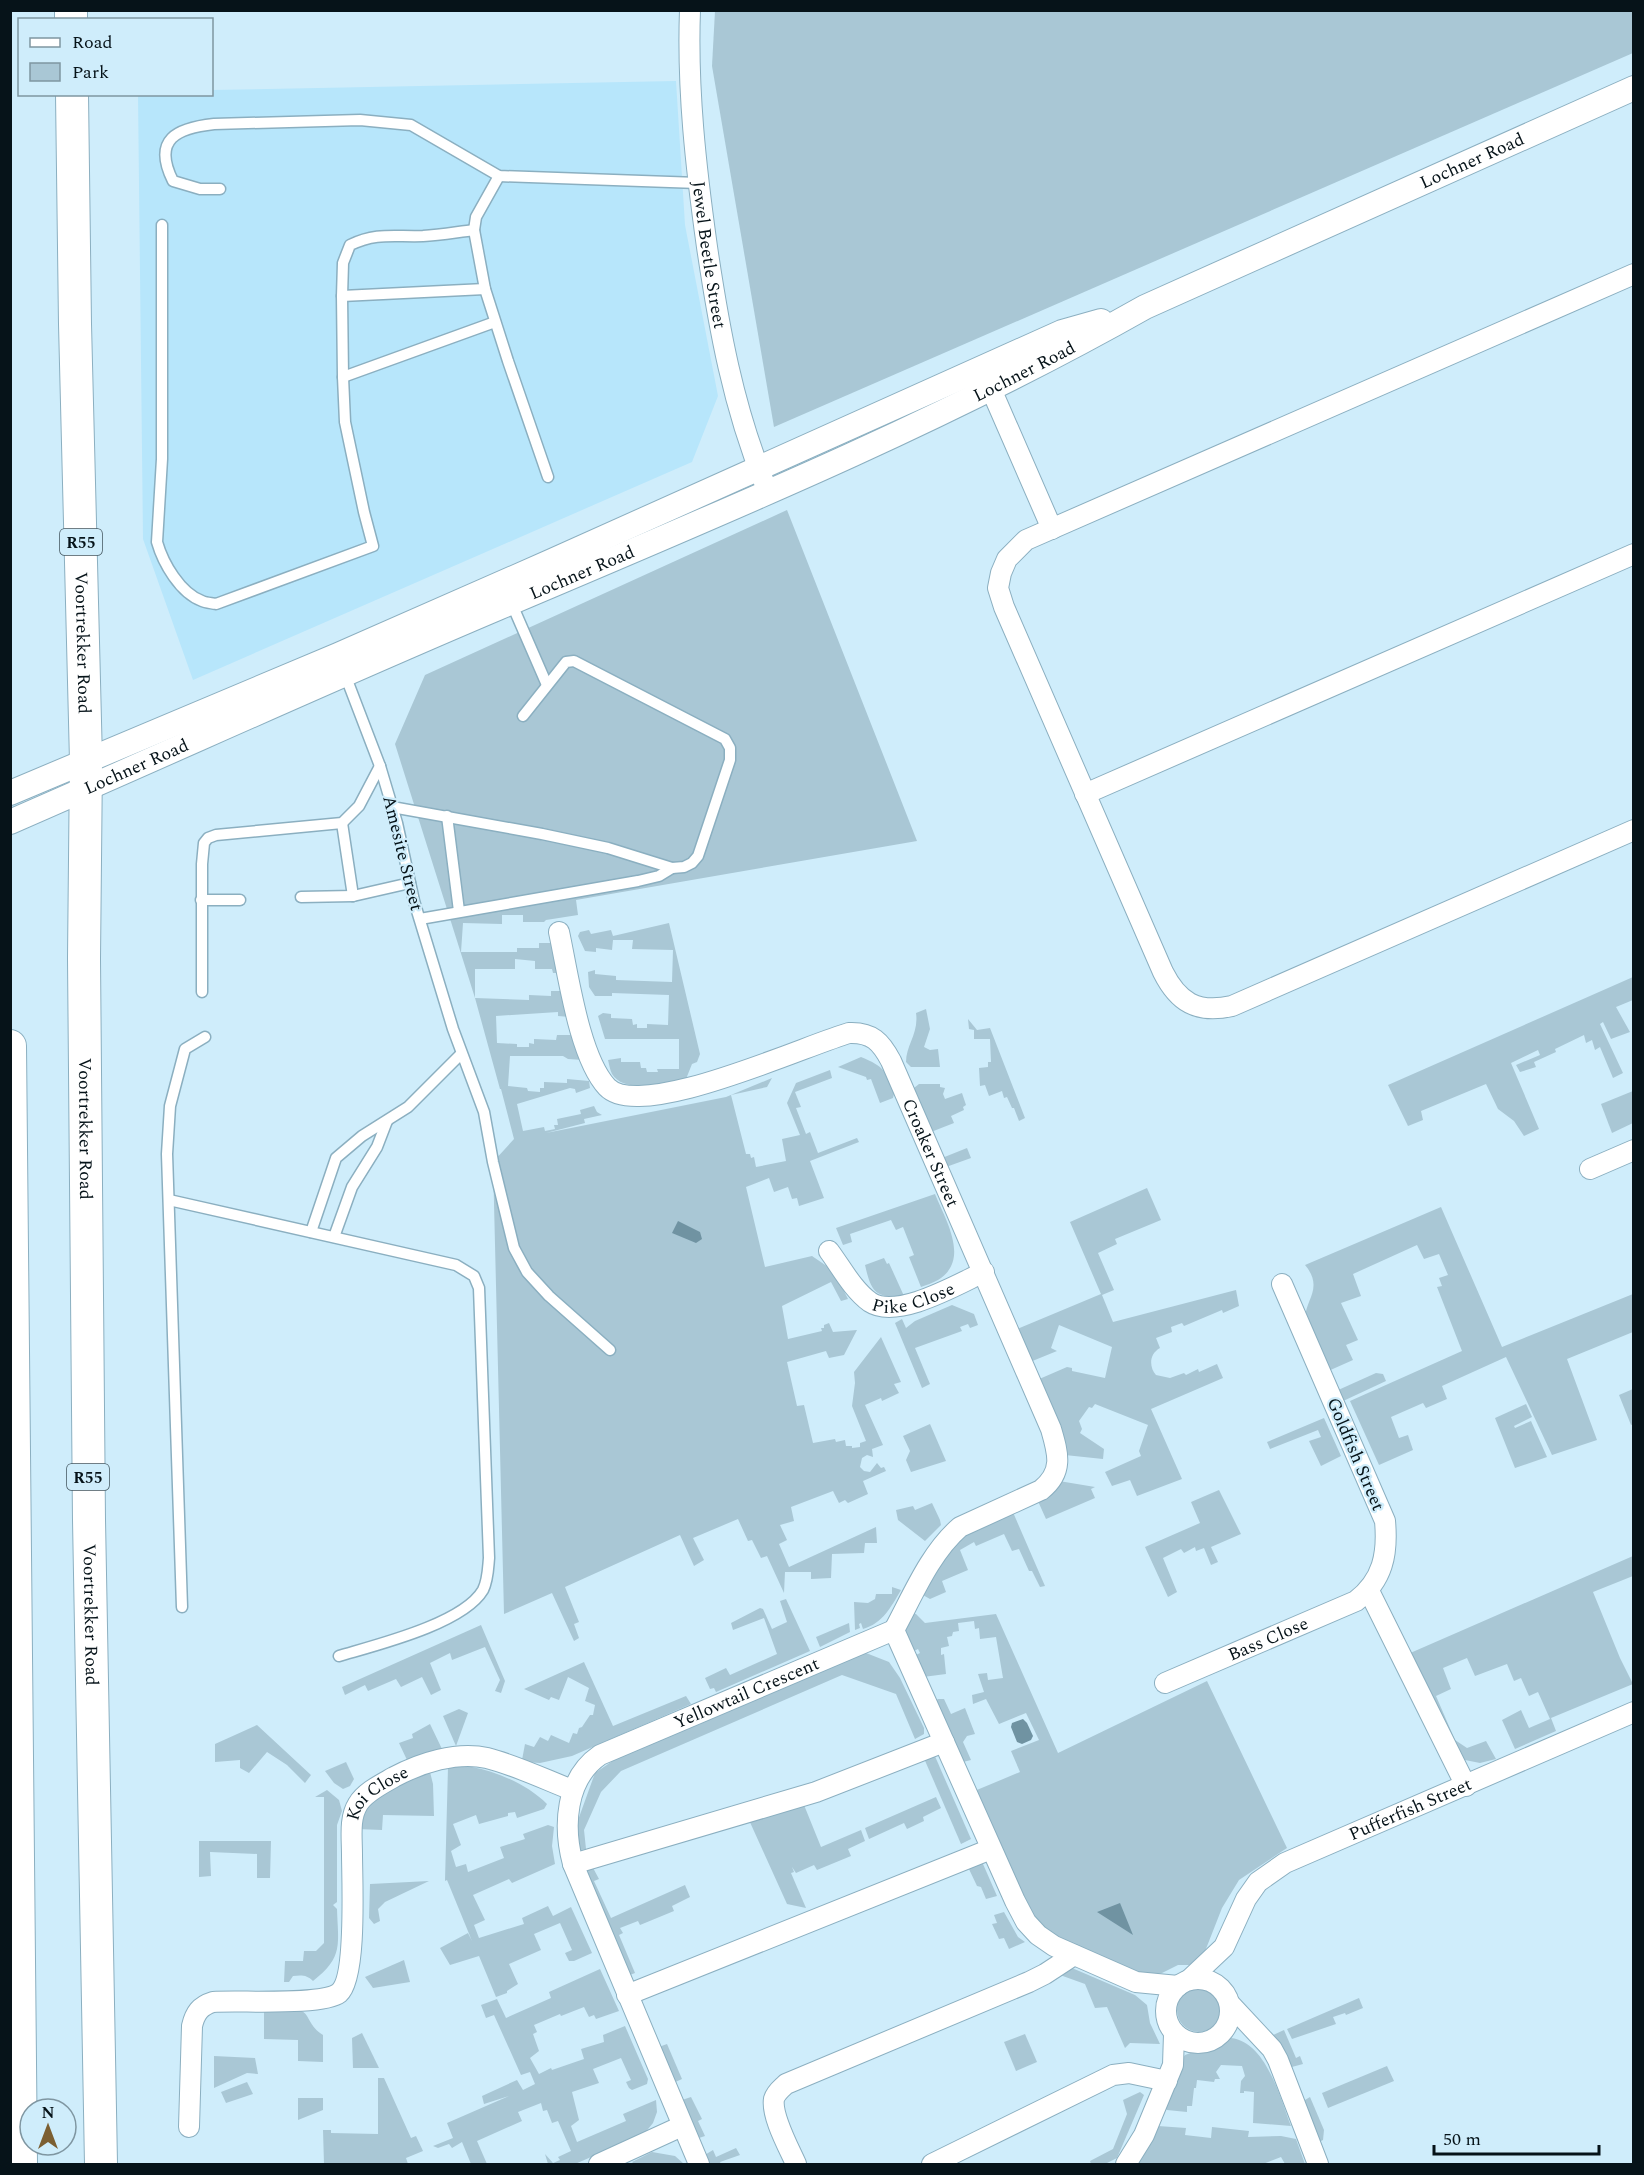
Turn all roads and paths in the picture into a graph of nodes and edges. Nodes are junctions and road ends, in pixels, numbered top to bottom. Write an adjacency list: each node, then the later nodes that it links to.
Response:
1 (690, 10): 5 (street, Jewel Beetle Street)
2 (1634, 88): 12 (street, Lochner Road)
3 (72, 96): 26 (main road, Voortrekker Road / R55)
4 (499, 176): 5 (lane); 6 (lane); 8 (lane)
5 (698, 183): 16 (street, Jewel Beetle Street)
6 (220, 189)
7 (162, 225): 14 (lane)
8 (474, 230): 10 (lane); 11 (lane)
9 (1634, 274): 19 (street)
10 (485, 289): 11 (lane); 13 (lane)
11 (342, 296): 14 (lane)
12 (1145, 307): 15 (street, Lochner Road); 16 (street, Lochner Road)
13 (495, 322): 14 (lane); 17 (lane)
14 (343, 377)
15 (991, 389): 18 (street, Lochner Road); 19 (street)
16 (758, 467): 18 (street, Jewel Beetle Street); 22 (street, Lochner Road)
17 (548, 477)
18 (768, 492): 21 (street, Lochner Road)
19 (1052, 529): 28 (street)
20 (1634, 554): 28 (street)
21 (511, 602): 22 (street, Lochner Road); 23 (lane)
22 (341, 664): 25 (lane, Amesite Street); 26 (street, Lochner Road)
23 (547, 685): 24 (lane); 34 (lane)
24 (523, 716)
25 (380, 766): 29 (lane, Amesite Street); 32 (lane)
26 (86, 775): 27 (street, Lochner Road); 31 (street, Lochner Road); 83 (main road, Voortrekker Road / R55)
27 (10, 793)
28 (1085, 794): 33 (street)
29 (392, 807): 30 (lane); 35 (lane, Amesite Street)
30 (447, 816): 34 (lane); 40 (lane)
31 (10, 822)
32 (342, 823): 36 (lane); 38 (lane)
33 (1634, 830)
34 (672, 868): 40 (lane)
35 (410, 883): 36 (lane); 41 (lane, Amesite Street)
36 (353, 896): 37 (lane)
37 (301, 897)
38 (201, 900): 39 (lane); 43 (lane)
39 (240, 900)
40 (459, 911): 41 (lane)
41 (420, 919): 46 (lane, Amesite Street)
42 (559, 932): 54 (street, Croaker Street)
43 (202, 992)
44 (205, 1037): 50 (lane)
45 (10, 1046): 56 (main road)
46 (461, 1054): 47 (lane); 57 (lane, Amesite Street)
47 (387, 1121): 51 (lane); 52 (lane)
48 (1634, 1150): 49 (street)
49 (1590, 1169)
50 (169, 1200): 51 (lane); 59 (lane)
51 (312, 1232): 52 (lane)
52 (334, 1237): 61 (lane)
53 (829, 1251): 54 (street, Pike Close)
54 (984, 1272): 60 (street, Croaker Street)
55 (1282, 1284): 58 (street, Goldfish Street)
56 (11, 1309): 82 (main road)
57 (610, 1350)
58 (1369, 1591): 62 (street, Bass Close); 65 (street)
59 (182, 1606)
60 (894, 1630): 64 (street); 66 (street, Yellowtail Crescent)
61 (339, 1656)
62 (1165, 1683)
63 (1634, 1712): 65 (street, Pufferfish Street)
64 (944, 1742): 67 (street); 68 (street)
65 (1466, 1786): 69 (street, Pufferfish Street)
66 (572, 1790): 68 (street, Yellowtail Crescent); 81 (street, Koi Close)
67 (991, 1849): 70 (street); 73 (street)
68 (573, 1864): 73 (street, Yellowtail Crescent)
69 (1224, 1947): 72 (street, Pufferfish Street); 74 (street, Pufferfish Street)
70 (1074, 1955): 71 (street); 86 (street)
71 (1136, 1982): 72 (street); 75 (street)
72 (1184, 1983): 74 (street); 75 (street, Pufferfish Street)
73 (627, 1995): 80 (street, Yellowtail Crescent)
74 (1227, 1998): 76 (street, Pufferfish Street); 77 (street)
75 (1170, 2025): 78 (street); 79 (street, Pufferfish Street)
76 (1223, 2032): 77 (street); 78 (street, Pufferfish Street)
77 (1261, 2038): 89 (street)
78 (1200, 2044): 79 (street, Pufferfish Street)
79 (1170, 2073): 87 (street); 88 (street, Pufferfish Street)
80 (682, 2126): 84 (street); 85 (street, Yellowtail Crescent)
81 (189, 2127)
82 (21, 2164)
83 (101, 2164)
84 (599, 2164)
85 (699, 2164)
86 (796, 2164)
87 (932, 2164)
88 (1126, 2164)
89 (1318, 2164)

